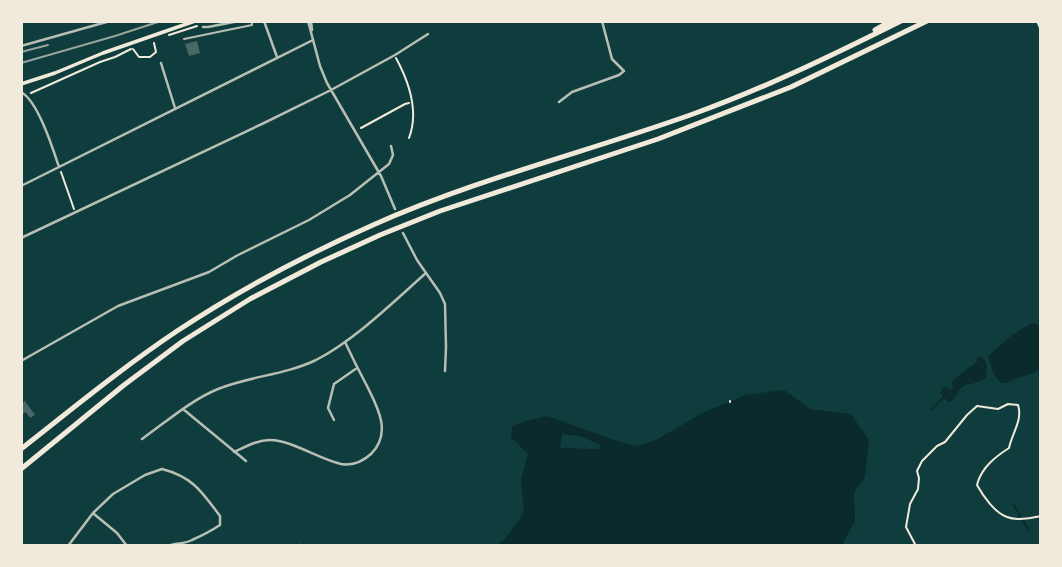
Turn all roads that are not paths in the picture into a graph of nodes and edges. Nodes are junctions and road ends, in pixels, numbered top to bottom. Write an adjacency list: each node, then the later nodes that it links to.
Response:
1 (110, 21): 15 (street)
2 (195, 21): 19 (main road)
3 (240, 21): 11 (street)
4 (252, 21): 13 (lane)
5 (264, 21): 17 (street)
6 (310, 21): 14 (street)
7 (601, 21): 22 (street)
8 (891, 21): 16 (highway)
9 (901, 21): 16 (highway)
10 (927, 21): 42 (highway)
11 (203, 27)
12 (428, 34): 20 (street)
13 (184, 39)
14 (313, 40): 17 (street); 20 (street)
15 (21, 46)
16 (841, 51): 39 (highway)
17 (277, 57): 23 (street)
18 (161, 63): 23 (street)
19 (21, 84)
20 (331, 90): 26 (street); 30 (street)
21 (21, 92): 25 (street)
22 (559, 102)
23 (176, 108): 25 (street)
24 (391, 146): 26 (street)
25 (59, 167): 27 (street)
26 (379, 173): 28 (street); 33 (street)
27 (21, 186)
28 (395, 209)
29 (404, 233): 31 (street)
30 (21, 238)
31 (426, 274): 32 (street); 35 (street)
32 (345, 342): 34 (street); 36 (street)
33 (21, 361)
34 (358, 368): 37 (street); 40 (street)
35 (445, 371)
36 (183, 409): 38 (street); 40 (street)
37 (334, 420)
38 (142, 439)
39 (21, 449)
40 (234, 452): 41 (street)
41 (246, 461)
42 (21, 469)
43 (93, 513): 44 (street); 45 (street); 46 (street)
44 (191, 544): 47 (street)
45 (68, 546)
46 (127, 546)
47 (168, 546)

